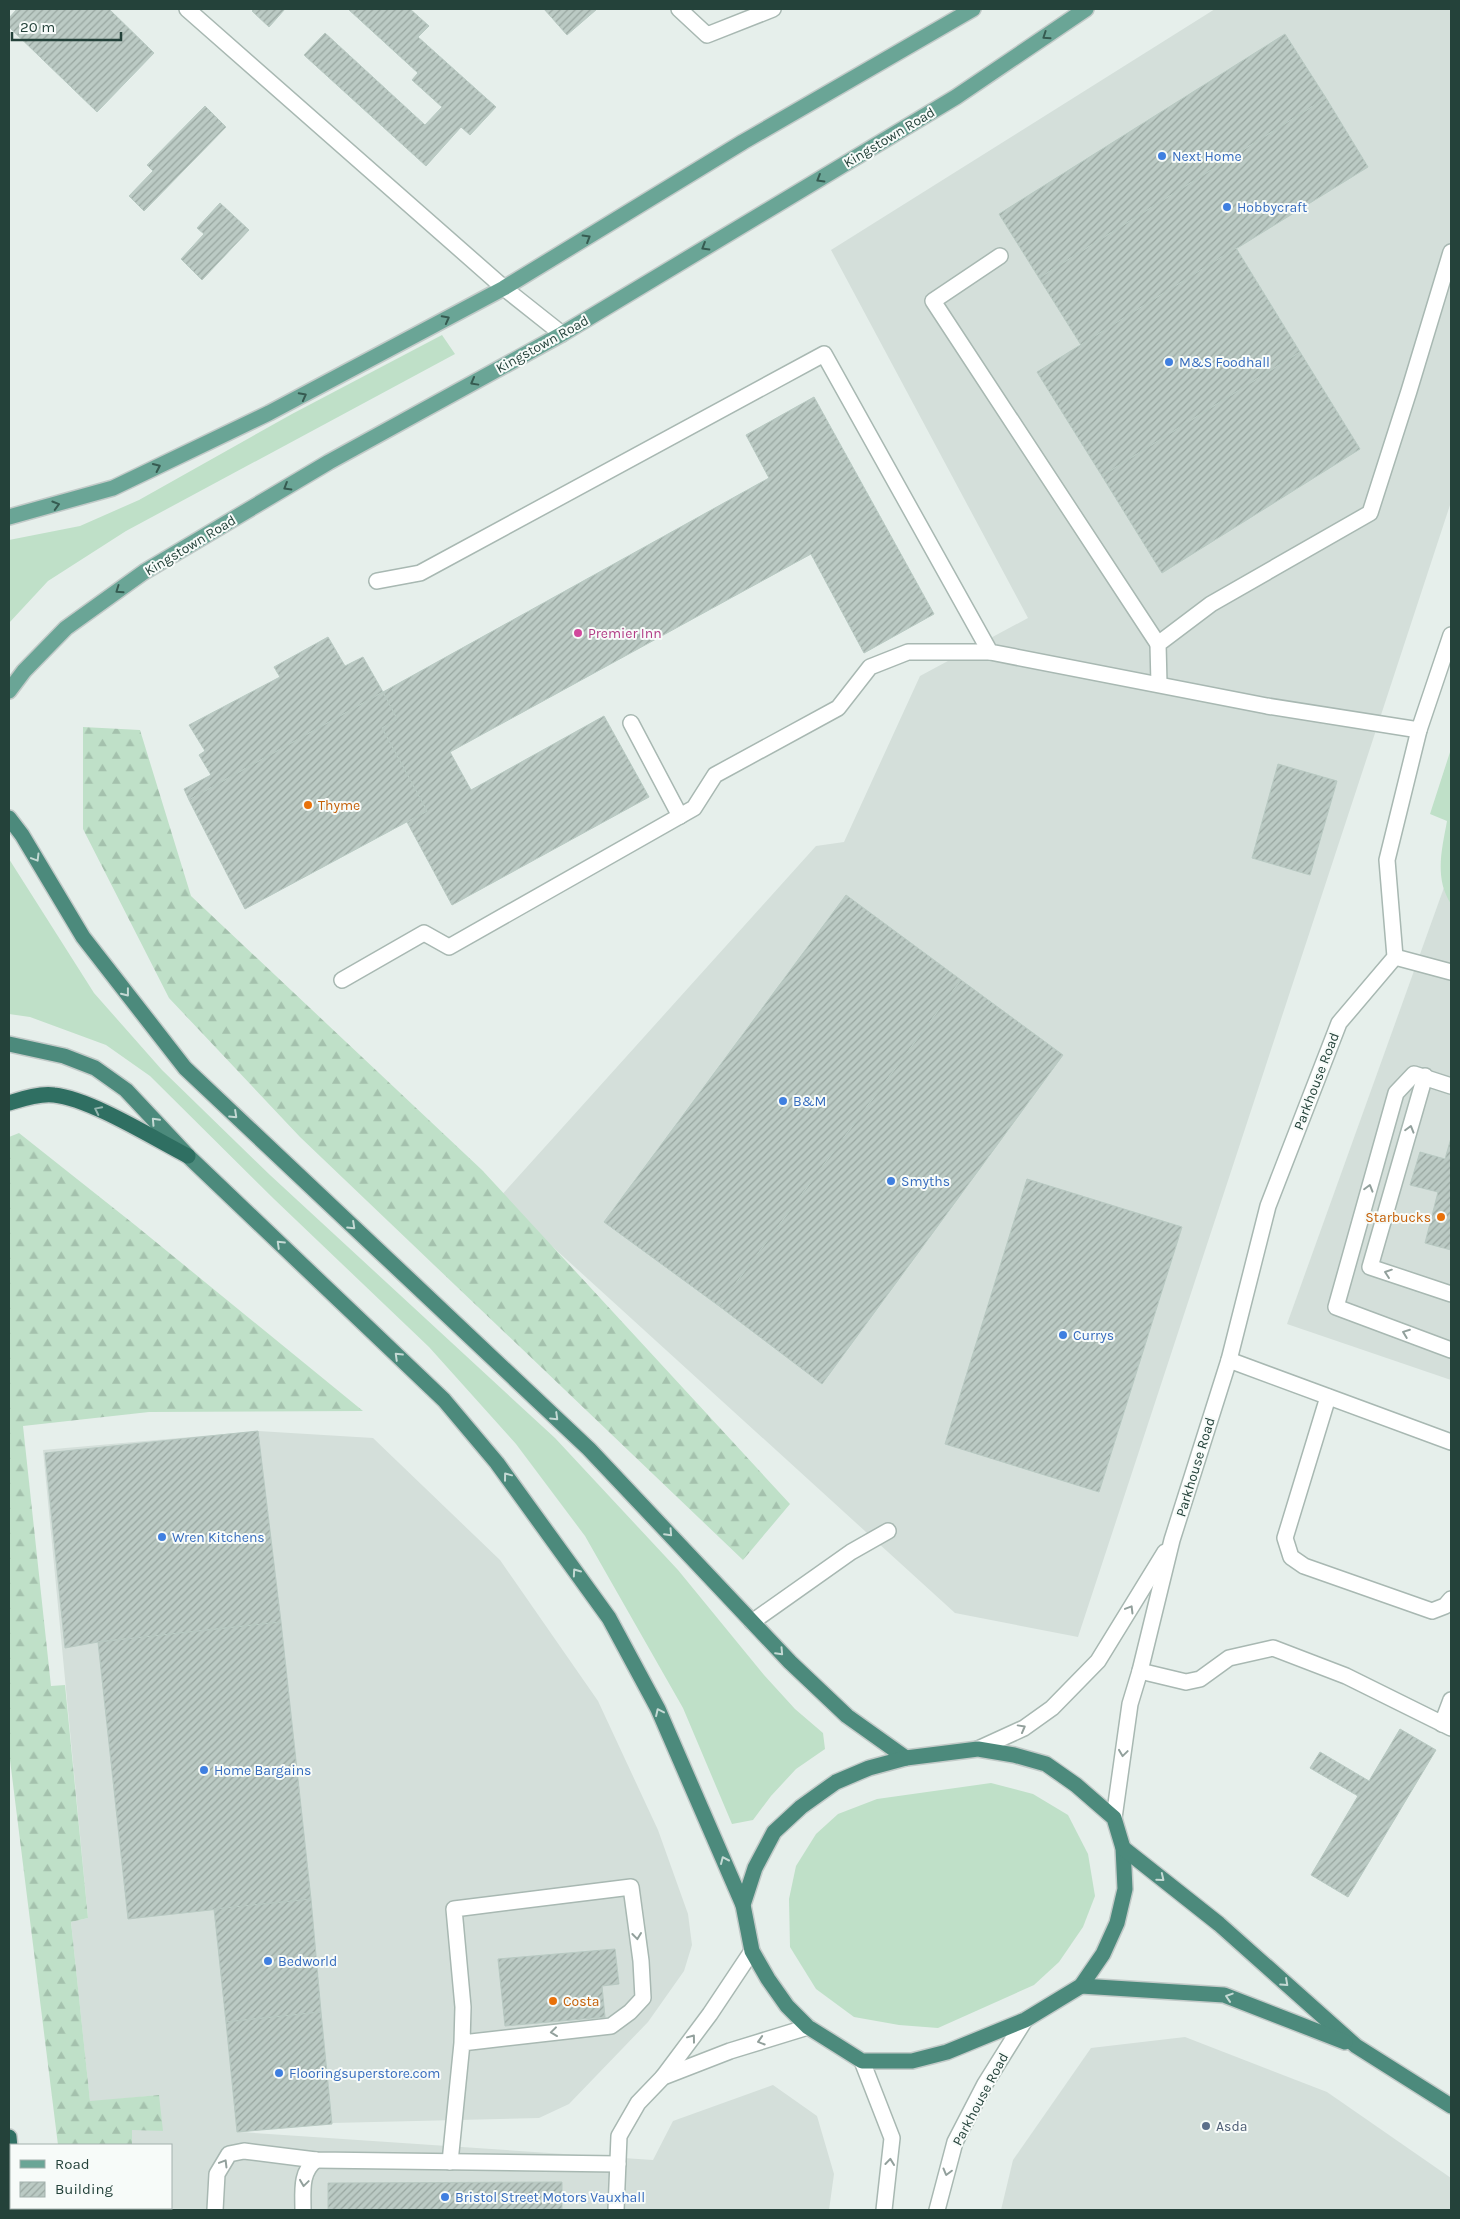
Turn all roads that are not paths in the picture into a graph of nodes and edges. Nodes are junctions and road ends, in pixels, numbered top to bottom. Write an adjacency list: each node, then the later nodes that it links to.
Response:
1 (187, 9): 8 (street)
2 (679, 9): 3 (street)
3 (773, 9)
4 (973, 9): 8 (main road, one-way to 4)
5 (1086, 9): 9 (main road, Kingstown Road, one-way to 9)
6 (1451, 252): 13 (street)
7 (1000, 256): 13 (street)
8 (504, 288): 9 (street); 10 (main road, one-way to 8)
9 (562, 334): 16 (main road, Kingstown Road, one-way to 16)
10 (9, 517)
11 (377, 581): 14 (street)
12 (1451, 634): 18 (street)
13 (1158, 644): 15 (street)
14 (990, 652): 15 (street); 19 (street)
15 (1159, 684): 18 (street)
16 (9, 691)
17 (631, 723): 19 (street)
18 (1419, 730): 21 (street)
19 (680, 816): 23 (street)
20 (9, 818): 37 (highway, one-way to 37)
21 (1395, 957): 22 (street); 31 (street, Parkhouse Road)
22 (1451, 972)
23 (342, 980)
24 (9, 1044): 28 (highway, one-way to 24)
25 (1425, 1076): 26 (street); 29 (street, one-way to 25); 30 (street, one-way to 25)
26 (1451, 1086)
27 (9, 1103): 28 (highway, one-way to 27)
28 (188, 1156): 45 (highway, one-way to 28)
29 (1451, 1294)
30 (1451, 1350)
31 (1229, 1360): 32 (street); 35 (street, Parkhouse Road)
32 (1328, 1397): 33 (street); 36 (street)
33 (1451, 1442)
34 (888, 1531): 37 (street)
35 (1172, 1540): 38 (street, Parkhouse Road); 41 (street, Parkhouse Road, one-way to 35)
36 (1449, 1606)
37 (752, 1622): 42 (highway, one-way to 42)
38 (1140, 1670): 40 (street); 43 (street, Parkhouse Road, one-way to 43)
39 (1451, 1700): 40 (street)
40 (1447, 1726)
41 (978, 1749): 42 (highway); 43 (highway)
42 (906, 1758): 45 (highway)
43 (1114, 1818): 44 (highway)
44 (1123, 1848): 47 (highway); 51 (highway, one-way to 51)
45 (744, 1905): 46 (highway)
46 (752, 1951): 49 (highway); 53 (street, one-way to 46)
47 (1081, 1986): 48 (highway); 51 (highway, one-way to 47)
48 (1025, 2020): 52 (highway); 62 (street, Parkhouse Road, one-way to 62)
49 (808, 2027): 52 (highway); 53 (street, one-way to 53)
50 (462, 2043): 50 (street, one-way to 50); 56 (street)
51 (1356, 2046): 54 (highway)
52 (862, 2061): 61 (street, one-way to 52)
53 (663, 2077): 57 (street)
54 (1451, 2106)
55 (316, 2160): 56 (street); 58 (street, one-way to 55); 59 (street, one-way to 59)
56 (450, 2162): 57 (street)
57 (618, 2164): 60 (street)
58 (215, 2210)
59 (303, 2210)
60 (616, 2210)
61 (884, 2210)
62 (937, 2210)

